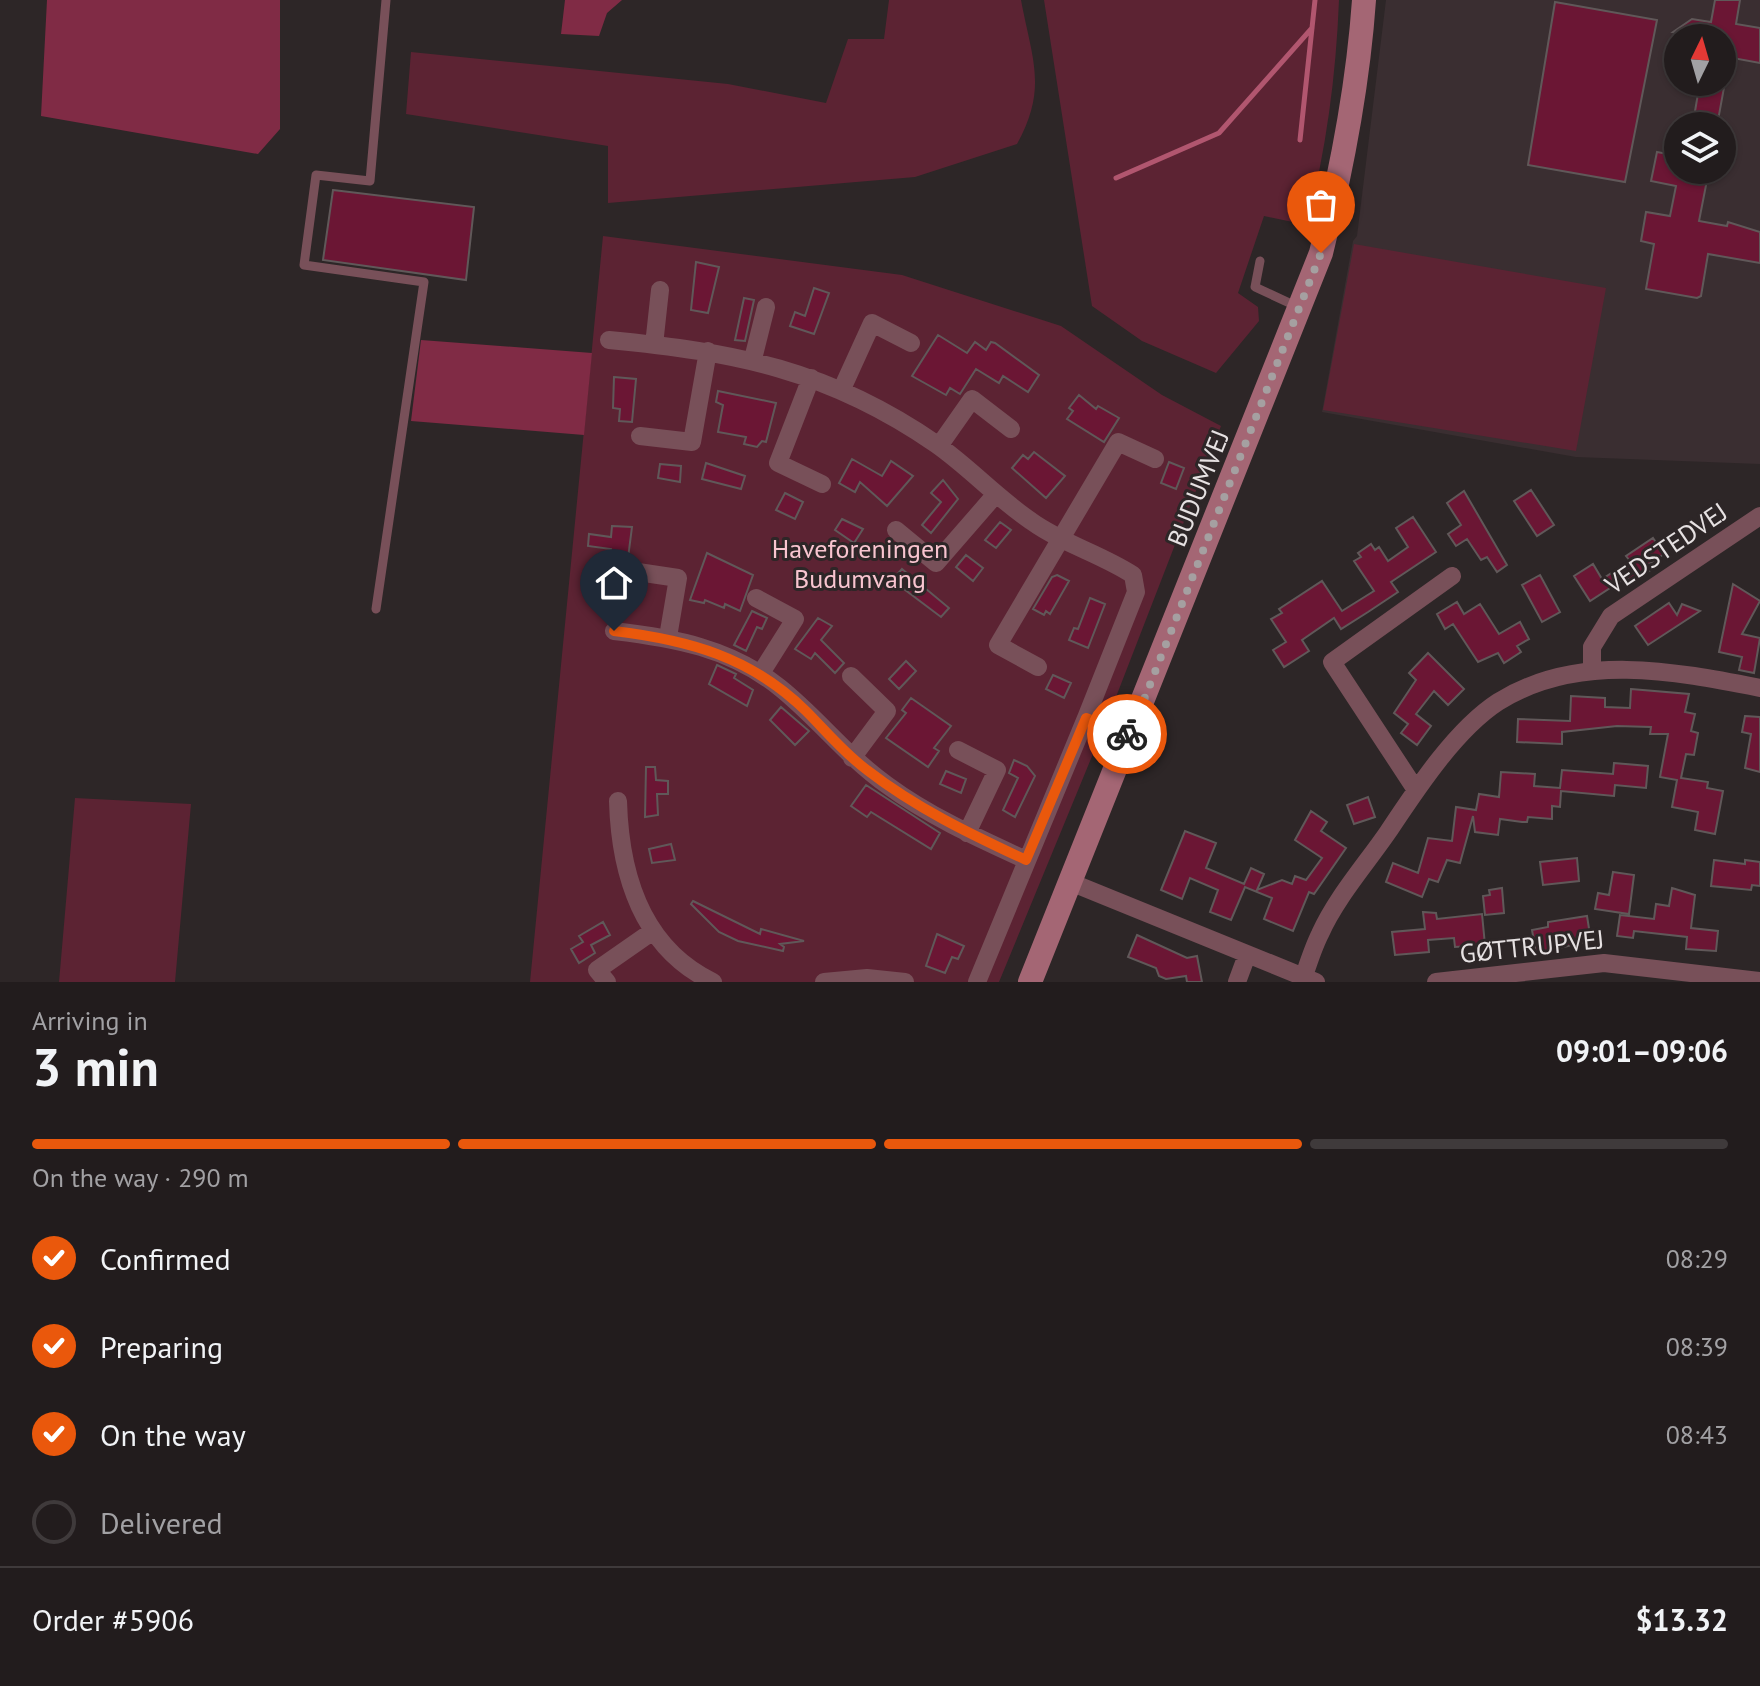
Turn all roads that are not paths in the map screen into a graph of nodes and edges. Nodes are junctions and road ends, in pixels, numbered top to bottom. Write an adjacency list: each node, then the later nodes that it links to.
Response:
1 (386, 0): 26 (lane)
2 (1364, 0): 6 (street, BUDUMVEJ)
3 (1260, 261): 6 (lane)
4 (660, 290): 9 (street)
5 (766, 307): 11 (street)
6 (1302, 308): 35 (street, BUDUMVEJ)
7 (609, 340): 9 (street)
8 (911, 343): 13 (street)
9 (654, 345): 10 (street)
10 (708, 351): 11 (street); 15 (street)
11 (753, 359): 12 (street)
12 (811, 378): 13 (street); 18 (street)
13 (841, 391): 16 (street)
14 (1011, 429): 16 (street)
15 (640, 436)
16 (939, 446): 19 (street)
17 (1155, 459): 22 (street)
18 (822, 484)
19 (996, 494): 21 (street); 22 (street)
20 (1760, 516): 30 (street, VEDSTEDVEJ)
21 (896, 530)
22 (1059, 540): 29 (street); 34 (street)
23 (638, 572): 28 (street)
24 (1452, 576): 38 (street)
25 (756, 598): 31 (street)
26 (376, 609)
27 (614, 631): 28 (street)
28 (668, 637): 31 (street)
29 (1038, 667)
30 (1592, 671): 33 (street); 38 (street)
31 (761, 673): 37 (street)
32 (851, 676): 37 (street)
33 (1760, 688)
34 (1086, 718): 35 (street); 41 (street)
35 (1130, 735): 42 (street, BUDUMVEJ)
36 (958, 750): 40 (street)
37 (852, 758): 40 (street)
38 (1416, 790): 46 (street)
39 (618, 801): 43 (street)
40 (967, 833): 41 (street)
41 (1026, 860): 52 (street)
42 (1070, 882): 44 (street); 53 (street, BUDUMVEJ)
43 (653, 931): 48 (street); 49 (street)
44 (1247, 955): 46 (street); 54 (street)
45 (1632, 973): 47 (street, GØTTRUPVEJ); 55 (street, GØTTRUPVEJ)
46 (1309, 981)
47 (1760, 981)
48 (607, 982)
49 (713, 982)
50 (824, 982): 51 (street)
51 (903, 982)
52 (977, 982)
53 (1030, 982)
54 (1237, 982)
55 (1436, 982)

